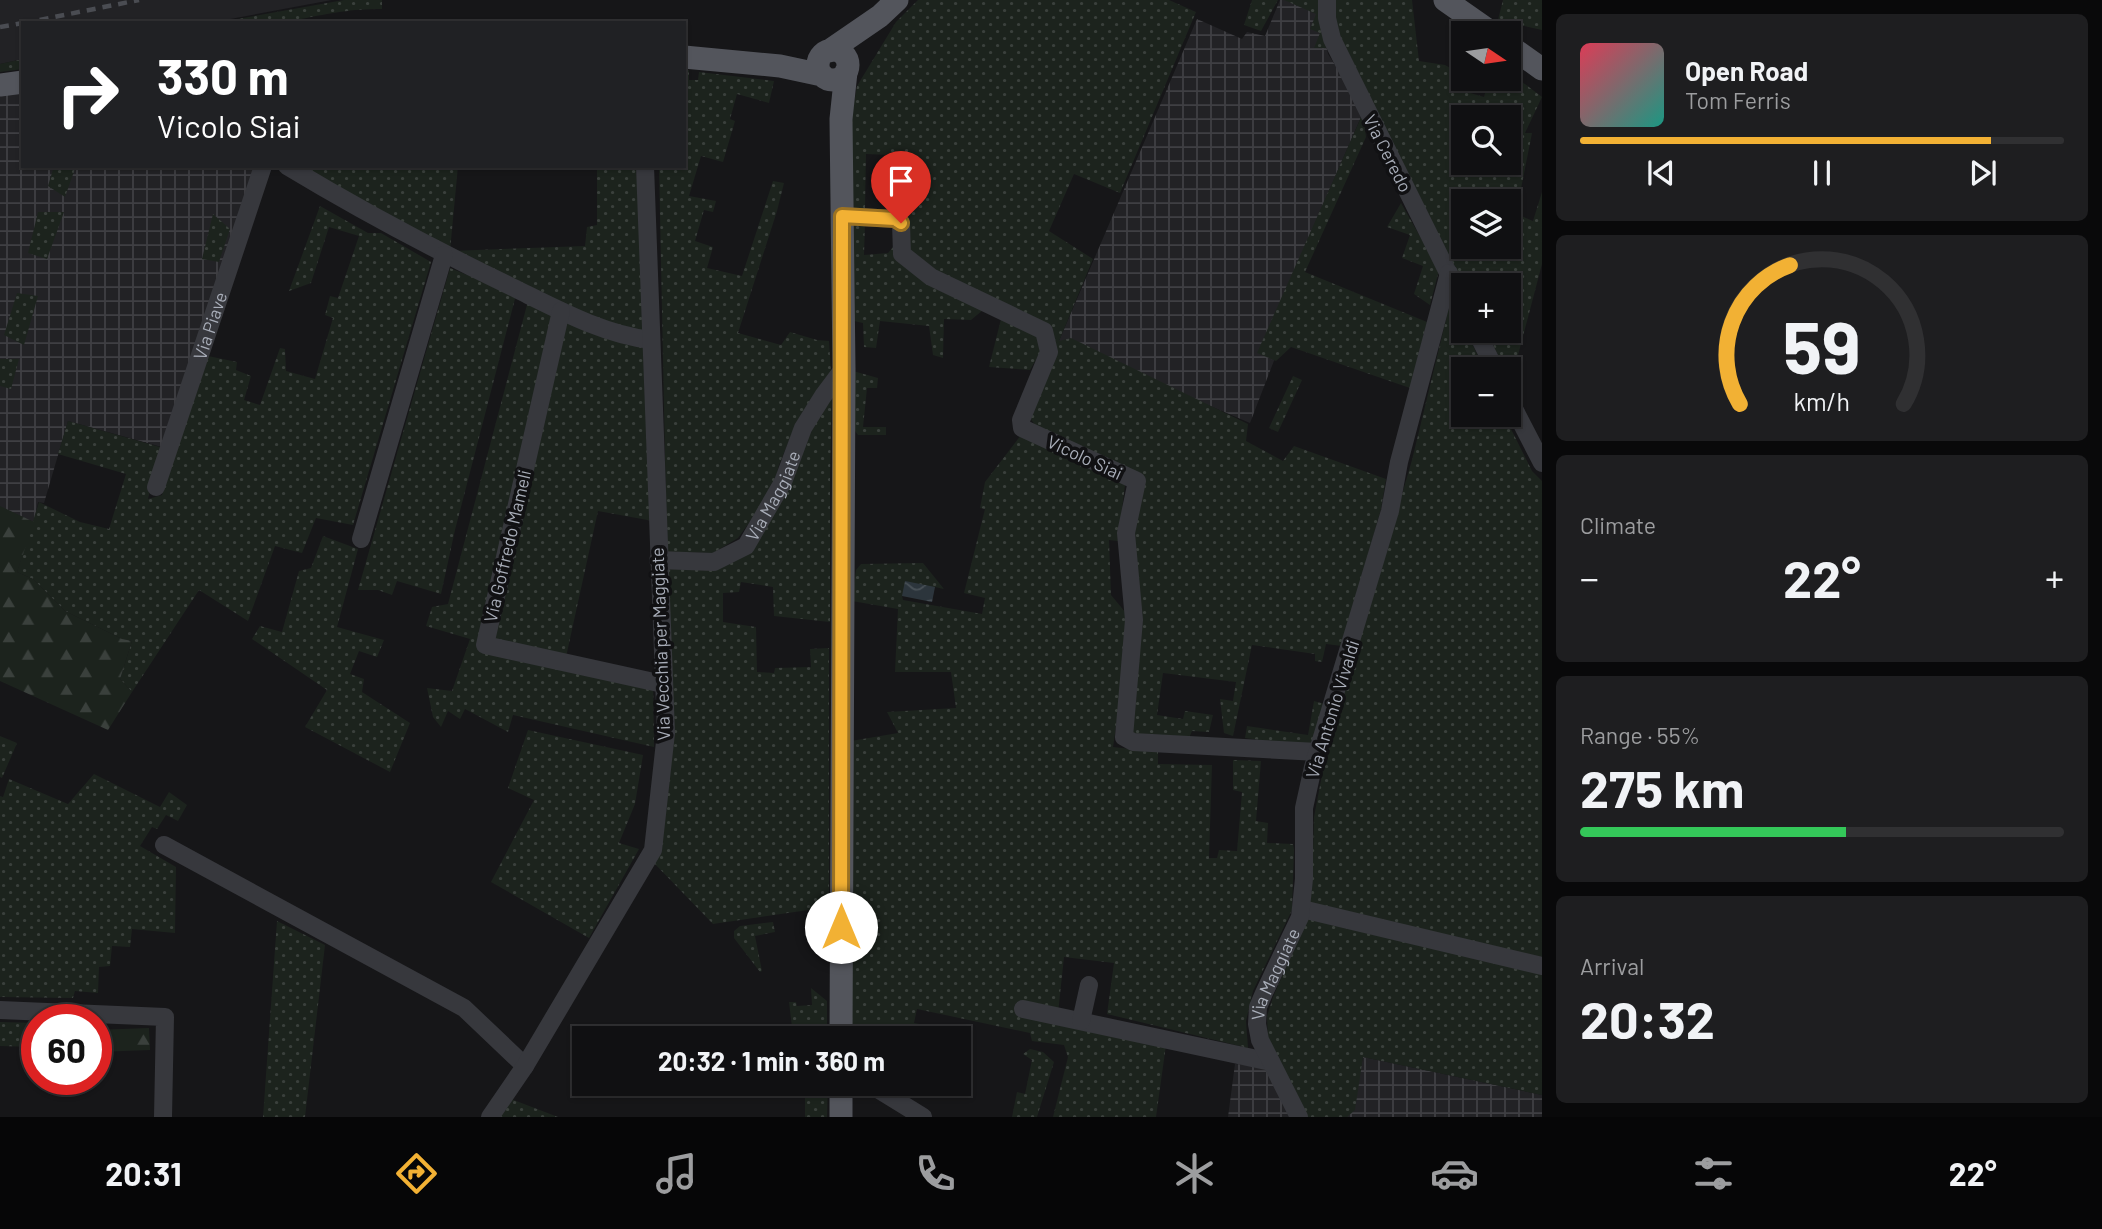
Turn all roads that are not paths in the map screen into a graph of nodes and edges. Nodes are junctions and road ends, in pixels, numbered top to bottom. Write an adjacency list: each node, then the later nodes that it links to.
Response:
1 (897, 0): 7 (main road)
2 (1327, 0): 16 (street, Via Ceredo)
3 (1445, 0): 4 (main road)
4 (1475, 21)
5 (1521, 54): 8 (main road)
6 (686, 57): 7 (main road)
7 (832, 66): 14 (main road)
8 (1542, 69)
9 (21, 82): 10 (main road)
10 (0, 85)
11 (262, 168): 23 (street, Via Piave)
12 (290, 168): 15 (street)
13 (645, 168): 19 (street, Via Vecchia per Maggiate)
14 (842, 216): 20 (main road); 27 (street, Vicolo Siai)
15 (444, 255): 18 (street); 24 (street)
16 (1449, 273): 17 (street, Via Ceredo); 27 (street, Via Antonio Vivaldi)
17 (1451, 277)
18 (561, 311): 19 (street); 26 (street, Via Goffredo Mameli)
19 (651, 340): 25 (street, Via Vecchia per Maggiate)
20 (844, 368): 25 (street, Via Maggiate); 35 (main road)
21 (1521, 422): 22 (street)
22 (1542, 463)
23 (156, 487)
24 (361, 539)
25 (658, 560): 26 (street, Via Vecchia per Maggiate)
26 (663, 684): 37 (street, Via Vecchia per Maggiate)
27 (1318, 752): 29 (street, Via Antonio Vivaldi)
28 (164, 845): 37 (street)
29 (1302, 909): 30 (street); 36 (street, Via Maggiate)
30 (1542, 966)
31 (1089, 985): 34 (street)
32 (1023, 1009): 34 (street)
33 (0, 1010): 40 (street)
34 (1081, 1021): 36 (street)
35 (841, 1026)
36 (1271, 1062): 44 (street, Via Maggiate)
37 (525, 1066): 41 (street, Via Vecchia per Maggiate)
38 (841, 1096): 42 (main road)
39 (889, 1096): 43 (street)
40 (163, 1117)
41 (490, 1117)
42 (841, 1117)
43 (923, 1117)
44 (1299, 1117)

